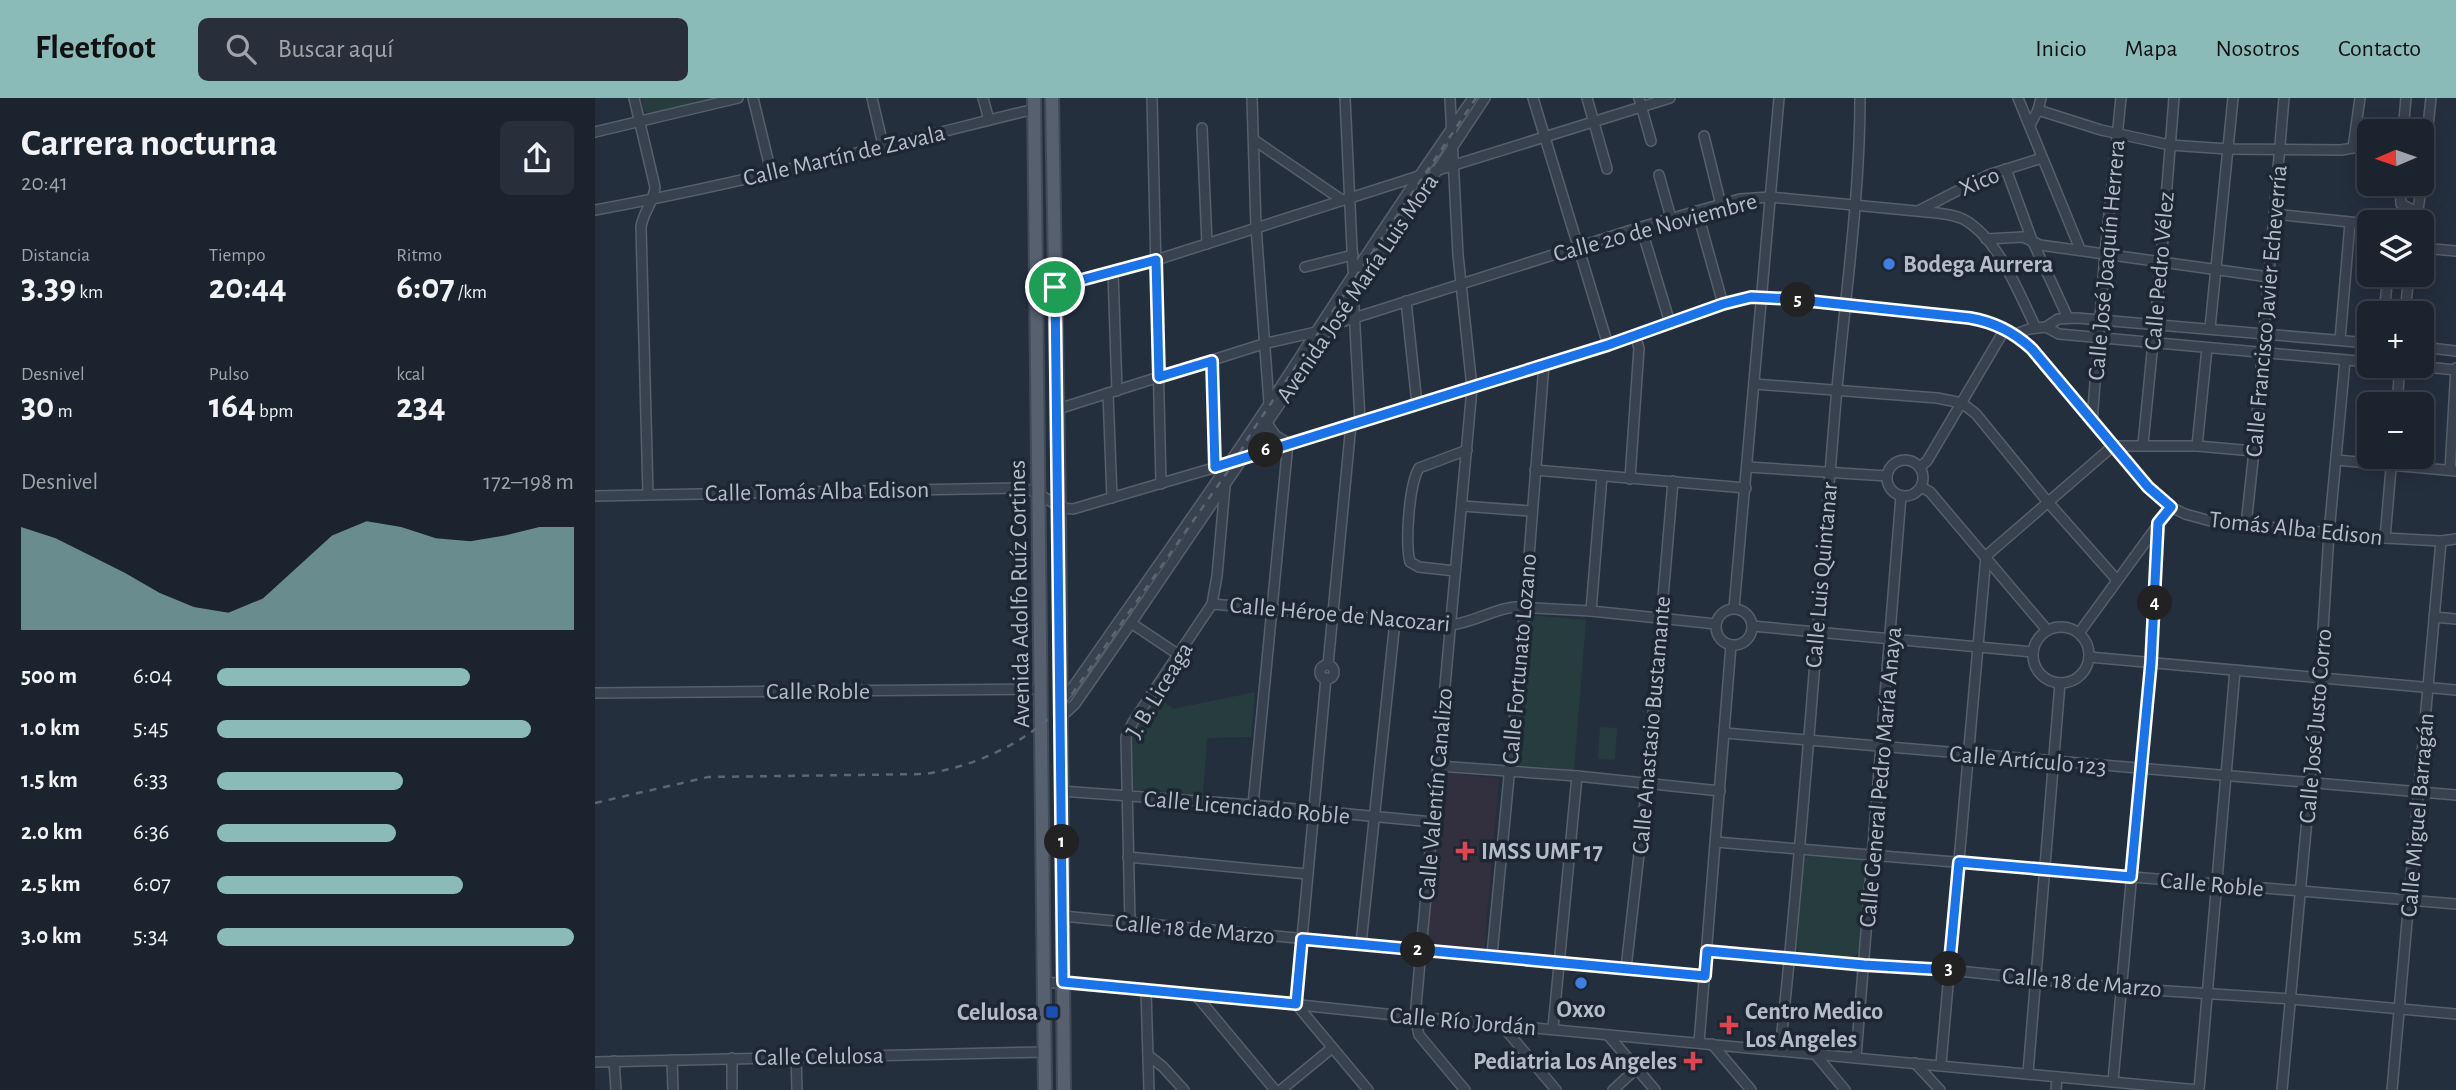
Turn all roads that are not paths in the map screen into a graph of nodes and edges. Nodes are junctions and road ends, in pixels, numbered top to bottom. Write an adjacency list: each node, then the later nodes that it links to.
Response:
1 (634, 98): 33 (street)
2 (738, 98): 33 (street)
3 (753, 98): 54 (street)
4 (872, 98): 44 (street)
5 (983, 98): 32 (street)
6 (1052, 98): 88 (main road, Avenida Adolfo Ruíz Cortines)
7 (1152, 98): 80 (street)
8 (1252, 98): 42 (street)
9 (1345, 98): 59 (street)
10 (1450, 98): 37 (street, Calle Valentín Canalizo)
11 (1473, 98): 37 (street, Avenida José María Luis Mora)
12 (1485, 98): 45 (street, Avenida José María Luis Mora)
13 (1534, 98): 41 (street)
14 (1587, 98): 34 (street)
15 (1669, 98): 27 (street)
16 (1779, 98): 57 (street)
17 (1860, 98): 60 (street, Calle Luis Quintanar)
18 (2018, 98): 35 (street)
19 (2041, 98): 29 (street)
20 (2121, 98): 39 (street, Calle José Joaquín Herrera)
21 (2174, 98): 46 (street, Calle Pedro Vélez)
22 (2234, 98): 47 (street)
23 (2284, 98): 48 (street, Calle Francisco Javier Echeverría)
24 (2360, 98): 48 (street)
25 (2406, 98): 30 (street)
26 (2431, 98): 31 (street)
27 (1640, 102): 34 (street); 43 (street)
28 (1034, 103): 32 (street, Calle Martín de Zavala); 161 (main road, Avenida Adolfo Ruíz Cortines)
29 (2038, 110): 35 (street); 39 (street)
30 (2404, 119)
31 (2429, 119)
32 (989, 120): 44 (street, Calle Martín de Zavala)
33 (639, 121): 38 (street); 58 (street)
34 (1593, 123): 41 (street); 51 (street)
35 (2030, 125): 49 (street)
36 (1202, 128): 73 (street)
37 (1451, 129): 45 (street, Calle Valentín Canalizo); 55 (street, Avenida José María Luis Mora)
38 (595, 132)
39 (2117, 133): 46 (street); 78 (street, Calle José Joaquín Herrera)
40 (1704, 136): 61 (street)
41 (1545, 138): 50 (street); 74 (street)
42 (1254, 140): 59 (street); 69 (street)
43 (1651, 141)
44 (883, 145): 54 (street, Calle Martín de Zavala)
45 (1452, 145): 50 (street, Calle Valentín Canalizo); 53 (street, Avenida José María Luis Mora)
46 (2170, 145): 47 (street); 81 (street, Calle Pedro Vélez)
47 (2228, 149): 48 (street); 83 (street)
48 (2280, 149): 65 (street, Calle Francisco Javier Echeverría)
49 (2042, 158): 52 (street, Xico); 75 (street)
50 (1454, 166): 53 (street); 87 (street, Calle Valentín Canalizo)
51 (1607, 169)
52 (2006, 169): 64 (street, Xico); 72 (street)
53 (1435, 171): 55 (street); 89 (street, Avenida José María Luis Mora)
54 (771, 172): 58 (street, Calle Martín de Zavala)
55 (1420, 175): 59 (street); 85 (street, Avenida José María Luis Mora)
56 (1658, 176): 66 (street)
57 (1770, 197): 60 (street, Calle 20 de Noviembre); 61 (street, Calle 20 de Noviembre); 90 (street)
58 (653, 199): 62 (street, Calle Martín de Zavala); 162 (street)
59 (1346, 199): 69 (street); 79 (street)
60 (1854, 204): 64 (street, Calle 20 de Noviembre); 93 (street, Calle Luis Quintanar)
61 (1721, 205): 63 (street, Calle 20 de Noviembre)
62 (595, 210)
63 (1697, 211): 66 (street, Calle 20 de Noviembre); 92 (street)
64 (1918, 211): 71 (street, Calle 20 de Noviembre)
65 (2274, 214): 67 (street); 86 (street, Calle Francisco Javier Echeverría)
66 (1671, 218): 70 (street, Calle 20 de Noviembre)
67 (2350, 223): 68 (street); 108 (street)
68 (2357, 223)
69 (1256, 227): 73 (street); 111 (street)
70 (1641, 227): 74 (street, Calle 20 de Noviembre); 97 (street)
71 (1986, 239): 72 (street); 100 (street)
72 (2032, 240): 75 (street); 95 (street)
73 (1207, 244): 80 (street)
74 (1579, 246): 87 (street, Calle 20 de Noviembre); 112 (street)
75 (2080, 249): 78 (street)
76 (2434, 249): 77 (street)
77 (2456, 251)
78 (2105, 253): 81 (street); 96 (street, Calle José Joaquín Herrera)
79 (1353, 256): 82 (street); 85 (street)
80 (1156, 260): 84 (street); 123 (street)
81 (2161, 262): 83 (street); 98 (street, Calle Pedro Vélez)
82 (1305, 267)
83 (2216, 270): 86 (street); 101 (street)
84 (1113, 271): 88 (street); 126 (street)
85 (1353, 272): 103 (street, Avenida José María Luis Mora)
86 (2269, 277): 104 (street, Calle Francisco Javier Echeverría)
87 (1460, 283): 91 (street, Calle 20 de Noviembre); 125 (street, Calle Valentín Canalizo)
88 (1055, 287): 131 (main road, Avenida Adolfo Ruíz Cortines)
89 (1353, 289): 94 (street); 99 (street, Avenida José María Luis Mora)
90 (1761, 297): 92 (street, Tomás Alba Edison); 93 (street, Tomás Alba Edison); 124 (street)
91 (1406, 302): 94 (street, Calle 20 de Noviembre); 130 (street)
92 (1723, 304): 97 (street, Tomás Alba Edison)
93 (1845, 306): 102 (street, Tomás Alba Edison); 127 (street, Calle Luis Quintanar)
94 (1355, 318): 99 (street, Calle 20 de Noviembre); 133 (street)
95 (2068, 318): 96 (street); 100 (street)
96 (2101, 319): 98 (street); 107 (street, Calle José Joaquín Herrera)
97 (1670, 323): 106 (street, Tomás Alba Edison)
98 (2155, 323): 101 (street); 110 (street, Calle Pedro Vélez)
99 (1332, 325): 132 (street, Avenida José María Luis Mora)
100 (2041, 327): 105 (street); 107 (street)
101 (2210, 328): 104 (street)
102 (2005, 329): 105 (street, Tomás Alba Edison); 129 (street)
103 (1316, 332): 111 (street); 128 (street, Avenida José María Luis Mora)
104 (2265, 333): 108 (street); 116 (street, Calle Francisco Javier Echeverría)
105 (2016, 334): 134 (street, Tomás Alba Edison)
106 (1635, 335): 112 (street, Tomás Alba Edison); 155 (street)
107 (2099, 339): 110 (street); 134 (street, Calle José Joaquín Herrera)
108 (2340, 340): 109 (street)
109 (2357, 342)
110 (2153, 343): 113 (street); 136 (street, Calle Pedro Vélez)
111 (1263, 344): 117 (street); 128 (street)
112 (1608, 345): 120 (street, Tomás Alba Edison)
113 (2207, 348): 116 (street); 138 (street)
114 (2434, 348): 115 (street)
115 (2456, 351)
116 (2262, 353): 118 (street); 140 (street, Calle Francisco Javier Echeverría)
117 (1212, 361): 123 (street); 145 (street)
118 (2345, 361): 119 (street); 142 (street, Calle José Justo Corro)
119 (2357, 362)
120 (1545, 364): 125 (street, Tomás Alba Edison); 150 (street, Calle Fortunato Lozano)
121 (2434, 367): 122 (street)
122 (2456, 369): 151 (street)
123 (1159, 377): 126 (street); 157 (street)
124 (1754, 384): 127 (street); 146 (street)
125 (1472, 388): 130 (street, Tomás Alba Edison); 139 (street, Calle Valentín Canalizo)
126 (1113, 392): 131 (street); 165 (street)
127 (1836, 392): 129 (street); 152 (street, Calle Luis Quintanar)
128 (1269, 403): 144 (street, Avenida José María Luis Mora)
129 (1962, 403): 147 (street); 166 (street)
130 (1417, 404): 133 (street, Tomás Alba Edison)
131 (1058, 409): 168 (main road, Avenida Adolfo Ruíz Cortines)
132 (1266, 422): 135 (street); 141 (street, Avenida José María Luis Mora)
133 (1355, 422): 135 (street, Tomás Alba Edison); 185 (street)
134 (2092, 422): 137 (street, Tomás Alba Edison)
135 (1288, 443): 141 (street, Tomás Alba Edison); 183 (street)
136 (2143, 444): 137 (street); 138 (street)
137 (2113, 446): 166 (street); 169 (street, Tomás Alba Edison)
138 (2197, 446): 140 (street)
139 (1467, 450): 167 (street, Calle Valentín Canalizo); 178 (street)
140 (2254, 451): 172 (street, Calle Francisco Javier Echeverría)
141 (1242, 459): 144 (street, Tomás Alba Edison); 158 (street, Avenida José María Luis Mora)
142 (2336, 460): 143 (street); 173 (street, Calle José Justo Corro)
143 (2357, 460)
144 (1227, 464): 145 (street, Tomás Alba Edison); 158 (street, J. B. Liceaga); 211 (street, Avenida José María Luis Mora)
145 (1215, 467): 157 (street, Tomás Alba Edison)
146 (1748, 467): 152 (street); 160 (street)
147 (1920, 467): 154 (street); 159 (street)
148 (2434, 468): 151 (street)
149 (2390, 469): 174 (street)
150 (1535, 470): 153 (street); 170 (street, Calle Fortunato Lozano)
151 (2453, 471)
152 (1830, 472): 154 (street); 195 (street, Calle Luis Quintanar)
153 (1602, 476): 155 (street); 184 (street)
154 (1887, 476): 164 (street)
155 (1630, 478): 156 (street)
156 (1673, 481): 160 (street); 188 (street, Calle Anastasio Bustamante)
157 (1161, 484): 165 (street, Tomás Alba Edison)
158 (1225, 486): 180 (street, J. B. Liceaga); 190 (street, Avenida José María Luis Mora)
159 (1921, 487): 164 (street); 177 (street)
160 (1746, 488): 182 (street)
161 (1039, 492): 162 (street, Calle Tomás Alba Edison); 168 (street); 208 (main road, Avenida Adolfo Ruíz Cortines)
162 (648, 494): 163 (street, Calle Tomás Alba Edison)
163 (595, 496)
164 (1901, 496): 197 (street, Calle General Pedro María Anaya)
165 (1112, 498): 168 (street, Tomás Alba Edison)
166 (2047, 501): 177 (street); 179 (street)
167 (1462, 506): 170 (street); 178 (street, Calle Valentín Canalizo)
168 (1059, 507): 211 (main road, Avenida Adolfo Ruíz Cortines)
169 (2171, 507): 171 (street); 172 (street, Tomás Alba Edison)
170 (1531, 511): 181 (street, Calle Fortunato Lozano)
171 (2158, 523): 179 (street); 203 (street)
172 (2246, 525): 173 (street, Tomás Alba Edison)
173 (2329, 533): 174 (street, Tomás Alba Edison); 205 (street, Calle José Justo Corro)
174 (2385, 538): 176 (street, Tomás Alba Edison)
175 (2456, 538): 176 (street, Tomás Alba Edison)
176 (2441, 541): 186 (street, Calle Miguel Barragán)
177 (1986, 556): 194 (street); 199 (street)
178 (1455, 571): 192 (street, Calle Valentín Canalizo)
179 (2117, 580): 196 (street)
180 (1212, 604): 183 (street, Calle Héroe de Nacozari); 201 (street, J. B. Liceaga)
181 (1525, 608): 184 (street, Calle Héroe de Nacozari); 192 (street, Calle Héroe de Nacozari); 219 (street, Calle Fortunato Lozano)
182 (1734, 608): 191 (street); 193 (street)
183 (1271, 609): 185 (street, Calle Héroe de Nacozari); 230 (street)
184 (1591, 611): 188 (street, Calle Héroe de Nacozari)
185 (1332, 615): 189 (street, Calle Héroe de Nacozari); 231 (street)
186 (2434, 617): 187 (street); 207 (street, Calle Miguel Barragán)
187 (2456, 619)
188 (1661, 620): 191 (street, Calle Héroe de Nacozari); 223 (street, Calle Anastasio Bustamante)
189 (1395, 621): 192 (street, Calle Héroe de Nacozari); 232 (street)
190 (1131, 623): 201 (street); 212 (street, Avenida José María Luis Mora)
191 (1716, 624): 198 (street)
192 (1450, 625): 218 (street, Calle Valentín Canalizo)
193 (1752, 626): 195 (street); 198 (street)
194 (2047, 630): 196 (street); 200 (street)
195 (1816, 633): 197 (street); 214 (street, Calle Luis Quintanar)
196 (2079, 633): 202 (street)
197 (1891, 639): 199 (street); 215 (street, Calle General Pedro María Anaya)
198 (1731, 645): 213 (street)
199 (1976, 647): 200 (street); 216 (street)
200 (2033, 652): 206 (street)
201 (1179, 655): 229 (street, J. B. Liceaga)
202 (2089, 657): 203 (street); 206 (street)
203 (2151, 663): 204 (street); 220 (street)
204 (2235, 670): 205 (street); 222 (street)
205 (2320, 678): 207 (street); 224 (street, Calle José Justo Corro)
206 (2060, 683): 217 (street)
207 (2428, 687): 209 (street); 227 (street, Calle Miguel Barragán)
208 (1041, 689): 210 (street, Calle Roble); 260 (main road, Avenida Adolfo Ruíz Cortines)
209 (2456, 690)
210 (595, 692)
211 (1060, 701): 212 (main road, Avenida Adolfo Ruíz Cortines)
212 (1061, 718): 225 (main road, Avenida Adolfo Ruíz Cortines)
213 (1725, 733): 214 (street, Calle Artículo 123); 226 (street)
214 (1808, 740): 215 (street, Calle Artículo 123); 235 (street, Calle Luis Quintanar)
215 (1882, 746): 216 (street, Calle Artículo 123); 236 (street, Calle General Pedro María Anaya)
216 (1967, 755): 217 (street, Calle Artículo 123); 238 (street)
217 (2053, 761): 220 (street, Calle Artículo 123); 239 (street)
218 (1438, 766): 219 (street); 233 (street, Calle Valentín Canalizo)
219 (1510, 770): 221 (street); 252 (street, Calle Fortunato Lozano)
220 (2141, 770): 222 (street, Calle Artículo 123); 241 (street)
221 (1577, 776): 223 (street); 254 (street)
222 (2226, 777): 224 (street, Calle Artículo 123); 242 (street)
223 (1647, 784): 226 (street); 256 (street, Calle Anastasio Bustamante)
224 (2311, 784): 227 (street, Calle Artículo 123); 243 (street, Calle José Justo Corro)
225 (1061, 791): 229 (street, Calle Licenciado Roble); 246 (main road, Avenida Adolfo Ruíz Cortines)
226 (1720, 791): 234 (street)
227 (2419, 792): 228 (street, Calle Artículo 123); 244 (street, Calle Miguel Barragán)
228 (2456, 795)
229 (1127, 796): 230 (street, Calle Licenciado Roble); 237 (street, J. B. Liceaga)
230 (1253, 805): 231 (street, Calle Licenciado Roble)
231 (1314, 813): 232 (street, Calle Licenciado Roble); 240 (street)
232 (1374, 818): 233 (street, Calle Licenciado Roble); 249 (street)
233 (1433, 822): 250 (street, Calle Valentín Canalizo)
234 (1716, 842): 235 (street, Calle Roble); 251 (street)
235 (1798, 848): 236 (street, Calle Roble); 253 (street, Calle Luis Quintanar)
236 (1874, 856): 238 (street, Calle Roble); 255 (street, Calle General Pedro María Anaya)
237 (1128, 857): 240 (street); 247 (street, J. B. Liceaga)
238 (1959, 862): 239 (street, Calle Roble); 257 (street)
239 (2045, 870): 241 (street, Calle Roble); 259 (street)
240 (1307, 874): 248 (street)
241 (2131, 877): 242 (street, Calle Roble); 262 (street)
242 (2216, 884): 243 (street, Calle Roble); 264 (street)
243 (2302, 892): 244 (street, Calle Roble); 266 (street, Calle José Justo Corro)
244 (2409, 900): 245 (street, Calle Roble); 268 (street, Calle Miguel Barragán)
245 (2456, 904)
246 (1062, 916): 247 (street, Calle 18 de Marzo); 261 (main road, Avenida Adolfo Ruíz Cortines)
247 (1130, 923): 248 (street, Calle 18 de Marzo)
248 (1302, 939): 249 (street, Calle 18 de Marzo); 267 (street)
249 (1361, 944): 250 (street, Calle 18 de Marzo)
250 (1420, 950): 252 (street, Calle 18 de Marzo); 270 (street, Calle Valentín Canalizo)
251 (1707, 951): 253 (street, Calle 18 de Marzo); 258 (street)
252 (1492, 955): 254 (street, Calle 18 de Marzo)
253 (1790, 959): 255 (street, Calle 18 de Marzo); 277 (street, Calle Luis Quintanar)
254 (1559, 962): 256 (street, Calle 18 de Marzo); 272 (street)
255 (1864, 965): 257 (street, Calle 18 de Marzo); 282 (street, Calle General Pedro María Anaya)
256 (1626, 968): 258 (street, Calle 18 de Marzo)
257 (1949, 970): 259 (street, Calle 18 de Marzo); 288 (street)
258 (1705, 976): 274 (street)
259 (2036, 978): 262 (street, Calle 18 de Marzo); 290 (street)
260 (1043, 982): 261 (street, Calle Río Jordán); 278 (main road, Avenida Adolfo Ruíz Cortines)
261 (1063, 982): 263 (street, Calle Río Jordán); 299 (main road, Avenida Adolfo Ruíz Cortines)
262 (2121, 988): 264 (street, Calle 18 de Marzo); 292 (street)
263 (1146, 990): 265 (street, Calle Río Jordán); 280 (street)
264 (2208, 993): 266 (street, Calle 18 de Marzo); 313 (street)
265 (1195, 994): 267 (street, Calle Río Jordán); 302 (street)
266 (2291, 999): 268 (street, Calle 18 de Marzo); 314 (street, Calle José Justo Corro)
267 (1296, 1004): 270 (street, Calle Río Jordán); 276 (street)
268 (2401, 1008): 269 (street, Calle 18 de Marzo); 315 (street, Calle Miguel Barragán)
269 (2456, 1013)
270 (1415, 1017): 271 (street, Calle Río Jordán); 305 (street)
271 (1501, 1024): 272 (street, Calle Río Jordán); 306 (street)
272 (1553, 1028): 273 (street, Calle Río Jordán)
273 (1608, 1035): 274 (street, Calle Río Jordán); 289 (street)
274 (1699, 1043): 275 (street, Calle Río Jordán)
275 (1712, 1044): 277 (street, Calle Río Jordán); 309 (street)
276 (1332, 1048): 303 (street); 304 (street)
277 (1780, 1051): 279 (street, Calle Río Jordán)
278 (1044, 1052): 281 (street, Calle Celulosa); 298 (main road, Avenida Adolfo Ruíz Cortines)
279 (1815, 1054): 282 (street, Calle Río Jordán); 310 (street)
280 (1148, 1055): 300 (street); 301 (street)
281 (796, 1056): 283 (street, Calle Celulosa); 297 (street)
282 (1856, 1057): 287 (street, Calle Río Jordán)
283 (732, 1058): 284 (street, Calle Celulosa); 296 (street)
284 (672, 1060): 285 (street, Calle Celulosa); 295 (street)
285 (614, 1061): 286 (street, Calle Celulosa); 294 (street)
286 (595, 1062)
287 (1915, 1063): 288 (street, Calle Río Jordán); 311 (street)
288 (1941, 1065): 290 (street, Calle Río Jordán)
289 (1637, 1068): 307 (street); 308 (street)
290 (2028, 1073): 291 (street, Calle Río Jordán)
291 (2057, 1077): 292 (street, Calle Río Jordán); 312 (street)
292 (2113, 1081): 293 (street, Calle Río Jordán)
293 (2148, 1087): 313 (street, Calle Río Jordán)
294 (615, 1090)
295 (673, 1090)
296 (732, 1090)
297 (797, 1090)
298 (1045, 1090)
299 (1064, 1090)
300 (1149, 1090)
301 (1184, 1090)
302 (1276, 1090)
303 (1281, 1090)
304 (1368, 1090)
305 (1465, 1090)
306 (1556, 1090)
307 (1613, 1090)
308 (1655, 1090)
309 (1751, 1090)
310 (1845, 1090)
311 (1940, 1090)
312 (2056, 1090)
313 (2198, 1090)
314 (2282, 1090)
315 (2392, 1090)

